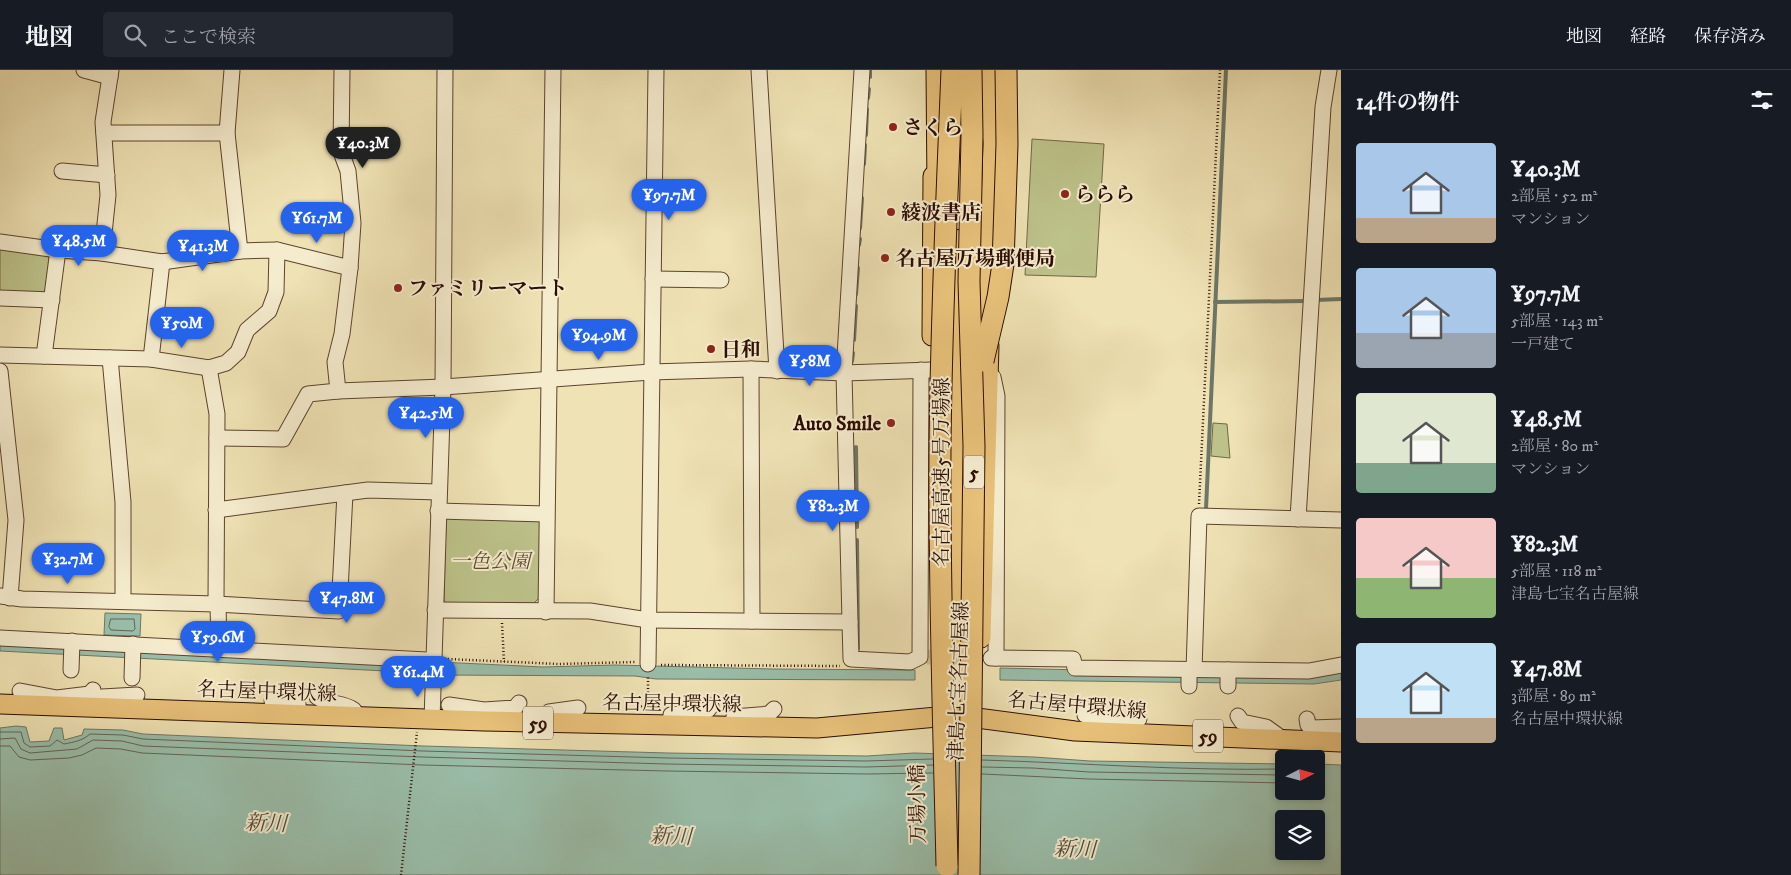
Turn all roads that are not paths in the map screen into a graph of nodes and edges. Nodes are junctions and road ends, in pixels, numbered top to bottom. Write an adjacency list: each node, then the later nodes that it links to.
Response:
1 (84, 70): 17 (street)
2 (232, 70): 19 (street)
3 (342, 70): 28 (street)
4 (445, 70): 46 (street)
5 (553, 70): 45 (street)
6 (656, 70): 29 (street)
7 (760, 70): 41 (street)
8 (862, 70): 44 (street)
9 (933, 70): 42 (main road, 津島七宝名古屋線)
10 (937, 70): 42 (highway, bridge)
11 (954, 70): 42 (highway, 名古屋高速5号万場線 / 5, bridge); 103 (highway)
12 (971, 70): 49 (highway, 名古屋高速5号万場線 / 5, bridge)
13 (988, 70): 36 (highway, bridge)
14 (1006, 70): 36 (highway, bridge)
15 (1012, 70): 36 (main road, 津島七宝名古屋線)
16 (1329, 70): 55 (street)
17 (110, 73): 18 (street)
18 (104, 133): 19 (street); 21 (street)
19 (227, 133): 25 (street)
20 (62, 171): 21 (street)
21 (107, 175): 26 (street)
22 (0, 242): 23 (street)
23 (58, 250): 26 (street); 32 (street)
24 (277, 250): 25 (street); 28 (street); 38 (street)
25 (240, 251): 27 (street)
26 (102, 253): 27 (street)
27 (162, 262): 37 (street)
28 (350, 268): 47 (street)
29 (653, 279): 30 (street); 43 (street)
30 (721, 280)
31 (0, 298): 32 (street)
32 (52, 300): 34 (street)
33 (0, 355): 34 (street)
34 (44, 356): 35 (street)
35 (110, 358): 37 (street); 58 (street)
36 (986, 359): 49 (highway, bridge); 71 (street); 98 (main road, 津島七宝名古屋線)
37 (151, 360): 38 (street)
38 (209, 368): 48 (street)
39 (751, 369): 41 (street); 43 (street); 63 (street)
40 (0, 371): 57 (street)
41 (777, 371): 44 (street)
42 (931, 371): 44 (street); 64 (street); 95 (main road, 津島七宝名古屋線); 103 (highway, 名古屋高速5号万場線 / 5, bridge)
43 (651, 372): 45 (street); 62 (street)
44 (844, 373): 64 (street)
45 (549, 380): 46 (street); 54 (street)
46 (443, 387): 47 (street); 50 (street)
47 (338, 391): 48 (street)
48 (217, 438): 52 (street)
49 (974, 446): 104 (highway, 名古屋高速5号万場線 / 5, bridge)
50 (439, 492): 51 (street); 53 (street)
51 (345, 493): 52 (street); 59 (street)
52 (216, 510): 59 (street)
53 (438, 511): 54 (street); 60 (street)
54 (546, 514): 61 (street)
55 (1298, 519): 56 (street); 71 (street)
56 (1341, 520)
57 (5, 597): 58 (street)
58 (123, 601): 59 (street)
59 (217, 604): 66 (street)
60 (435, 610): 61 (street); 68 (street)
61 (546, 612): 62 (street)
62 (648, 620): 63 (street); 69 (street)
63 (752, 621): 64 (street)
64 (850, 622)
65 (0, 638): 67 (street)
66 (218, 648): 67 (street); 68 (street)
67 (133, 650): 72 (street)
68 (434, 659): 93 (street)
69 (648, 663)
70 (1341, 665): 71 (street)
71 (1190, 674)
72 (132, 678)
73 (93, 690): 78 (street)
74 (20, 691): 78 (street)
75 (137, 695): 83 (street)
76 (317, 697): 90 (street)
77 (272, 701): 87 (street)
78 (57, 702): 80 (main road, 名古屋中環状線 / 59); 83 (main road, 名古屋中環状線 / 59)
79 (519, 703): 88 (street)
80 (0, 704)
81 (449, 705): 88 (street)
82 (711, 706): 96 (street)
83 (100, 708): 87 (main road, 名古屋中環状線 / 59)
84 (578, 708): 94 (street)
85 (774, 709): 97 (street)
86 (1084, 709): 100 (street)
87 (299, 715): 90 (main road, 名古屋中環状線 / 59)
88 (484, 716): 93 (main road, 名古屋中環状線 / 59); 94 (main road, 名古屋中環状線 / 59)
89 (1238, 716): 102 (street)
90 (355, 717): 93 (main road, 名古屋中環状線 / 59)
91 (1139, 719): 100 (street)
92 (1307, 719): 101 (street)
93 (432, 720)
94 (548, 723): 96 (main road, 名古屋中環状線 / 59)
95 (938, 724): 97 (main road, 名古屋中環状線 / 59); 98 (main road, 名古屋中環状線 / 59); 103 (main road, 万場小橋)
96 (669, 726): 97 (main road, 名古屋中環状線 / 59)
97 (732, 727)
98 (977, 727): 100 (main road, 名古屋中環状線 / 59); 105 (main road, 津島七宝名古屋線)
99 (1341, 727): 101 (street)
100 (1110, 729): 102 (main road, 名古屋中環状線 / 59)
101 (1330, 737): 102 (main road, 名古屋中環状線 / 59)
102 (1284, 740)
103 (945, 872)
104 (968, 875)
105 (974, 875)

